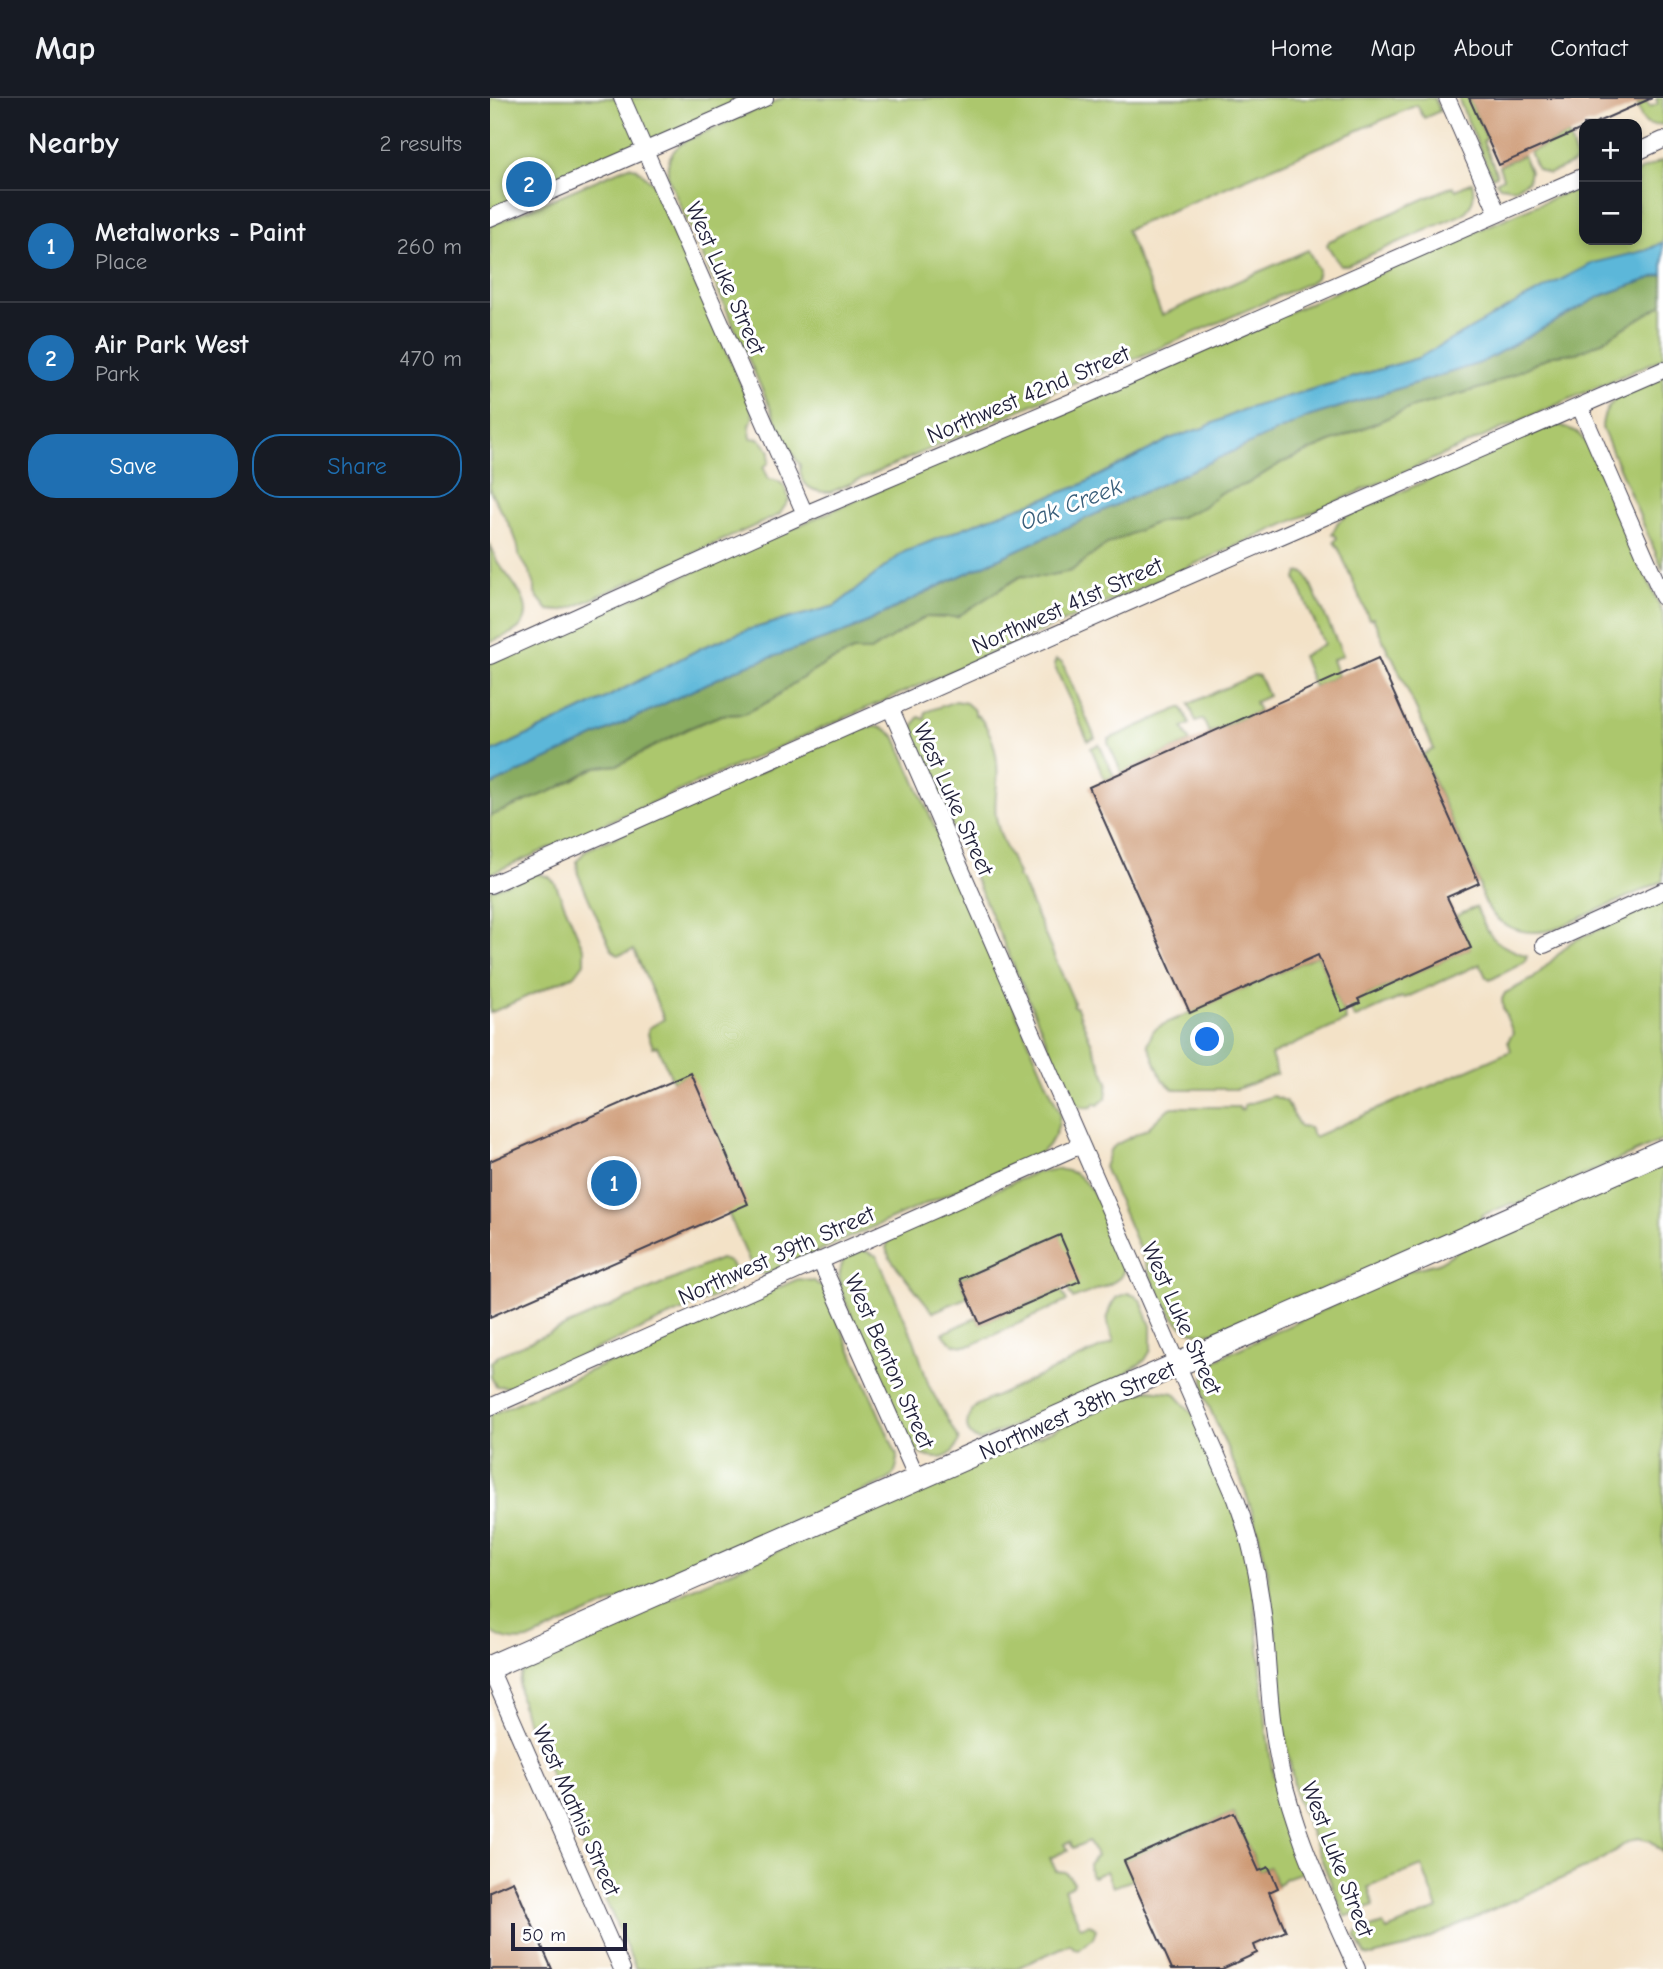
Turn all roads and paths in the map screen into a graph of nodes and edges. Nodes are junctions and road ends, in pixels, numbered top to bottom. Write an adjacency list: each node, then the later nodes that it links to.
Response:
1 (622, 98): 5 (street, West Luke Street)
2 (765, 98): 5 (street)
3 (1447, 98): 8 (street)
4 (1663, 141): 6 (street)
5 (645, 150): 9 (street); 12 (street, West Luke Street)
6 (1642, 150)
7 (1579, 178): 8 (street, Northwest 42nd Street)
8 (1498, 214): 12 (street, Northwest 42nd Street)
9 (490, 218)
10 (1663, 370): 11 (street, Northwest 41st Street)
11 (1580, 407): 13 (street); 15 (street, Northwest 41st Street)
12 (805, 514): 14 (street, Northwest 42nd Street)
13 (1663, 597)
14 (490, 656)
15 (890, 707): 16 (street, Northwest 41st Street); 19 (street, West Luke Street)
16 (490, 884)
17 (1663, 891): 18 (street)
18 (1544, 944)
19 (1081, 1145): 21 (street, Northwest 39th Street); 22 (street, West Luke Street)
20 (1663, 1151): 22 (street, Northwest 38th Street)
21 (820, 1260): 23 (street, Northwest 39th Street); 24 (street, West Benton Street)
22 (1178, 1366): 24 (street, Northwest 38th Street); 27 (street, West Luke Street)
23 (490, 1407)
24 (918, 1480): 25 (street, Northwest 38th Street)
25 (490, 1668): 26 (street, West Mathis Street)
26 (622, 1969)
27 (1357, 1969)

